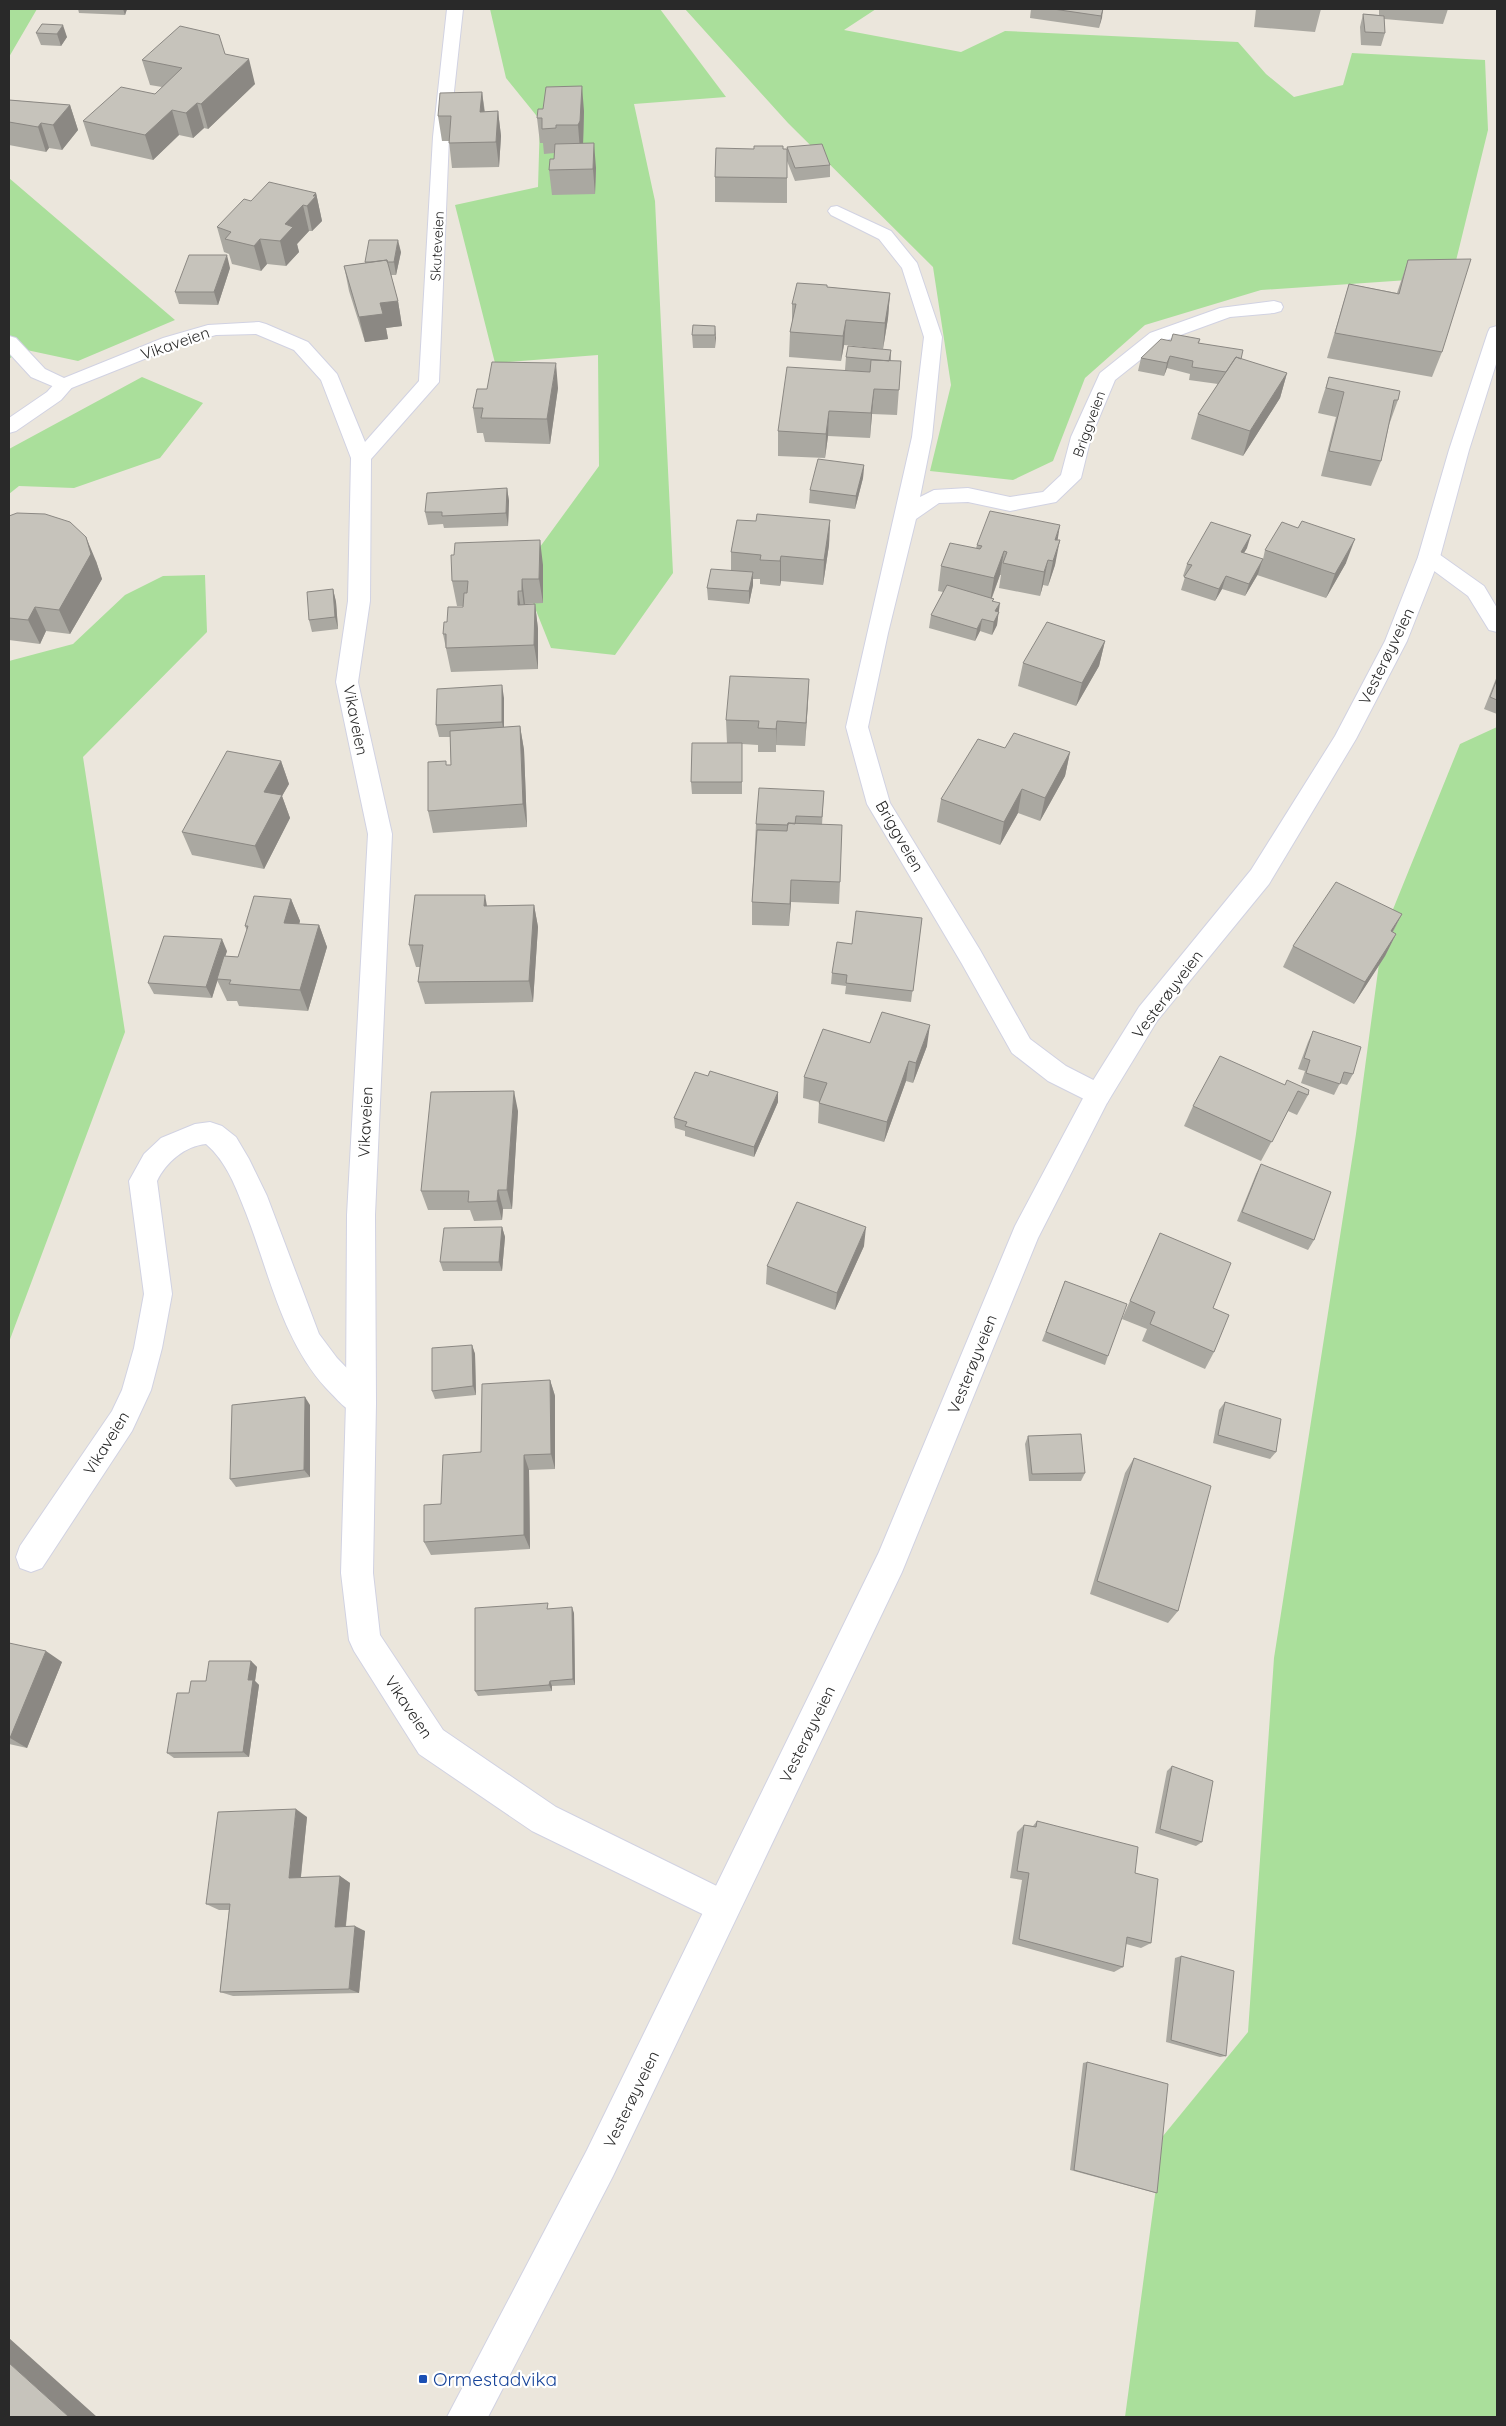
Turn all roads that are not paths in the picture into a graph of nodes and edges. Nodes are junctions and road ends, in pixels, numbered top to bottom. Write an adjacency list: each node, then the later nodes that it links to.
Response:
1 (455, 9): 8 (street, Skuteveien)
2 (838, 211): 9 (street, Briggveien)
3 (1274, 307): 9 (street, Briggveien)
4 (1497, 332): 10 (street, Vesterøyveien)
5 (9, 342): 6 (street)
6 (64, 385): 7 (street); 8 (street, Vikaveien)
7 (9, 427)
8 (361, 458): 13 (street, Vikaveien)
9 (906, 516): 12 (street, Briggveien)
10 (1429, 558): 11 (street); 12 (street, Vesterøyveien)
11 (1497, 625)
12 (1098, 1095): 15 (street, Vesterøyveien)
13 (361, 1403): 14 (street, Vikaveien); 15 (street, Vikaveien)
14 (31, 1556)
15 (723, 1907): 16 (street, Vesterøyveien)
16 (467, 2417)

